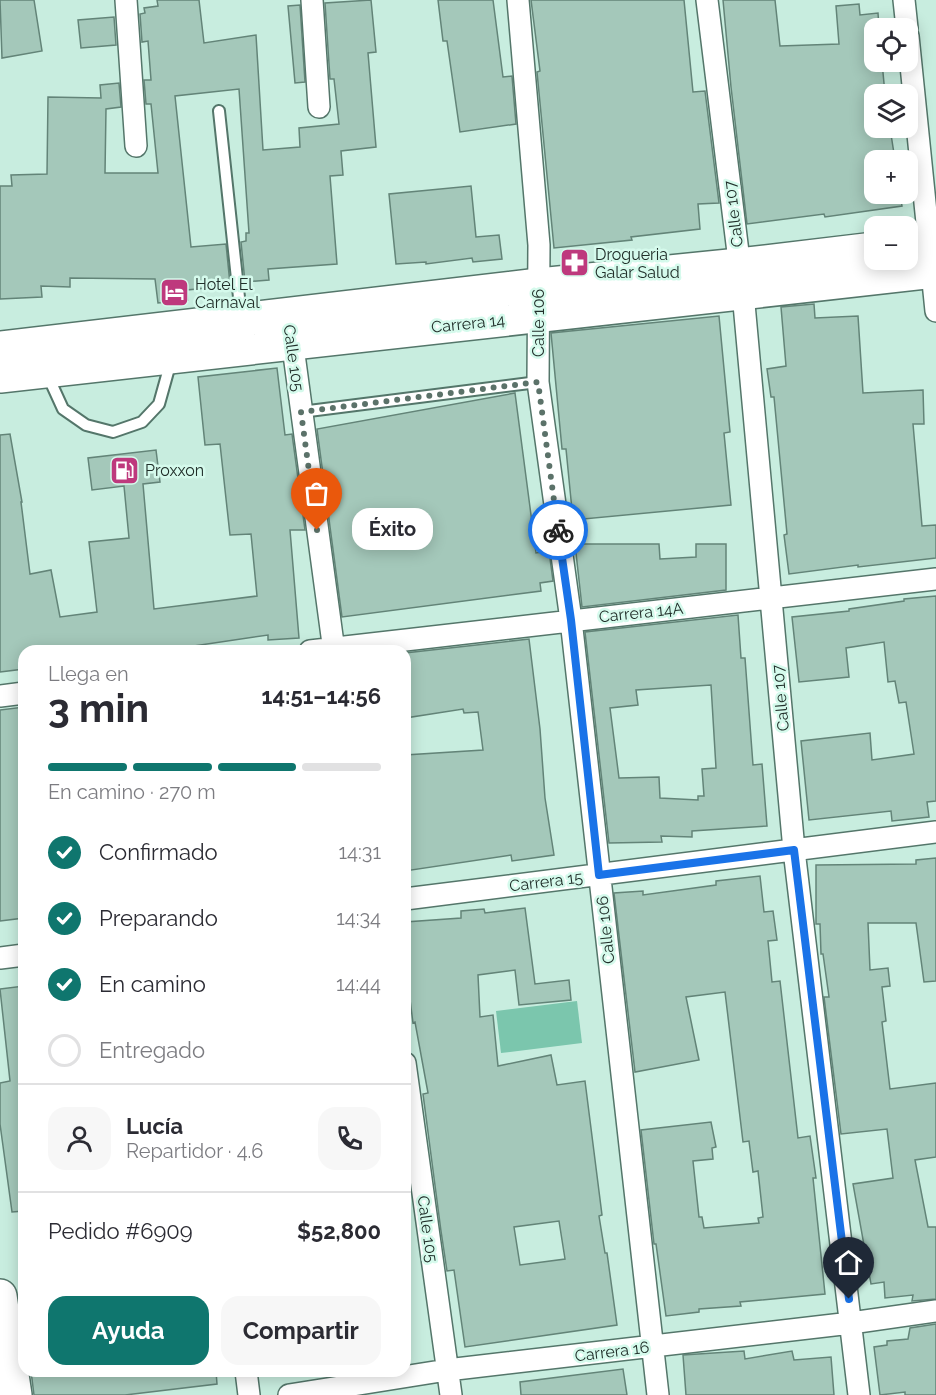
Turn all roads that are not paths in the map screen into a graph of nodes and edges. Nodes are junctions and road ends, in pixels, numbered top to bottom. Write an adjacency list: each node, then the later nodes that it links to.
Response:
1 (126, 0): 10 (street)
2 (312, 0): 8 (street)
3 (518, 0): 14 (street, Calle 106)
4 (707, 0): 13 (street, Calle 107)
5 (904, 0): 6 (street)
6 (906, 18)
7 (911, 72): 12 (street)
8 (320, 107)
9 (219, 111): 16 (lane)
10 (136, 146)
11 (864, 251): 13 (main road, Carrera 14)
12 (928, 254): 13 (main road, Carrera 14); 15 (street)
13 (741, 279): 14 (main road, Carrera 14); 25 (street, Calle 107)
14 (538, 300): 17 (main road, Carrera 14); 22 (street, Calle 106)
15 (936, 311)
16 (241, 319): 17 (main road, Carrera 14); 18 (main road, Carrera 14)
17 (290, 328): 19 (main road, Carrera 14); 23 (street, Calle 105)
18 (0, 348)
19 (172, 358): 20 (main road, Carrera 14); 20 (lane)
20 (46, 371): 21 (main road, Carrera 14)
21 (0, 376)
22 (538, 382): 23 (lane); 26 (street, Calle 106)
23 (301, 412): 27 (street, Calle 105)
24 (936, 579): 25 (street, Carrera 14A)
25 (771, 598): 26 (street, Carrera 14A); 32 (street, Calle 107)
26 (571, 620): 28 (street, Carrera 14A); 33 (street, Calle 106)
27 (333, 645)
28 (367, 645)
29 (18, 694): 30 (street)
30 (0, 696)
31 (936, 832): 32 (street, Carrera 15)
32 (794, 850): 33 (street, Carrera 15); 40 (street, Calle 107)
33 (599, 875): 34 (street, Carrera 15); 41 (street, Calle 106)
34 (411, 898)
35 (18, 956): 36 (street)
36 (0, 958)
37 (411, 1107): 42 (street, Calle 105)
38 (0, 1296): 46 (main road)
39 (936, 1311): 40 (street, Carrera 16)
40 (851, 1323): 41 (street, Carrera 16); 51 (street, Calle 107)
41 (652, 1346): 42 (street, Carrera 16); 50 (street, Calle 106)
42 (447, 1370): 43 (street, Carrera 16); 49 (street, Calle 105)
43 (411, 1376)
44 (247, 1377): 47 (street)
45 (403, 1377): 48 (street, Carrera 16)
46 (15, 1395)
47 (249, 1395)
48 (289, 1395)
49 (451, 1395)
50 (658, 1395)
51 (859, 1395)

